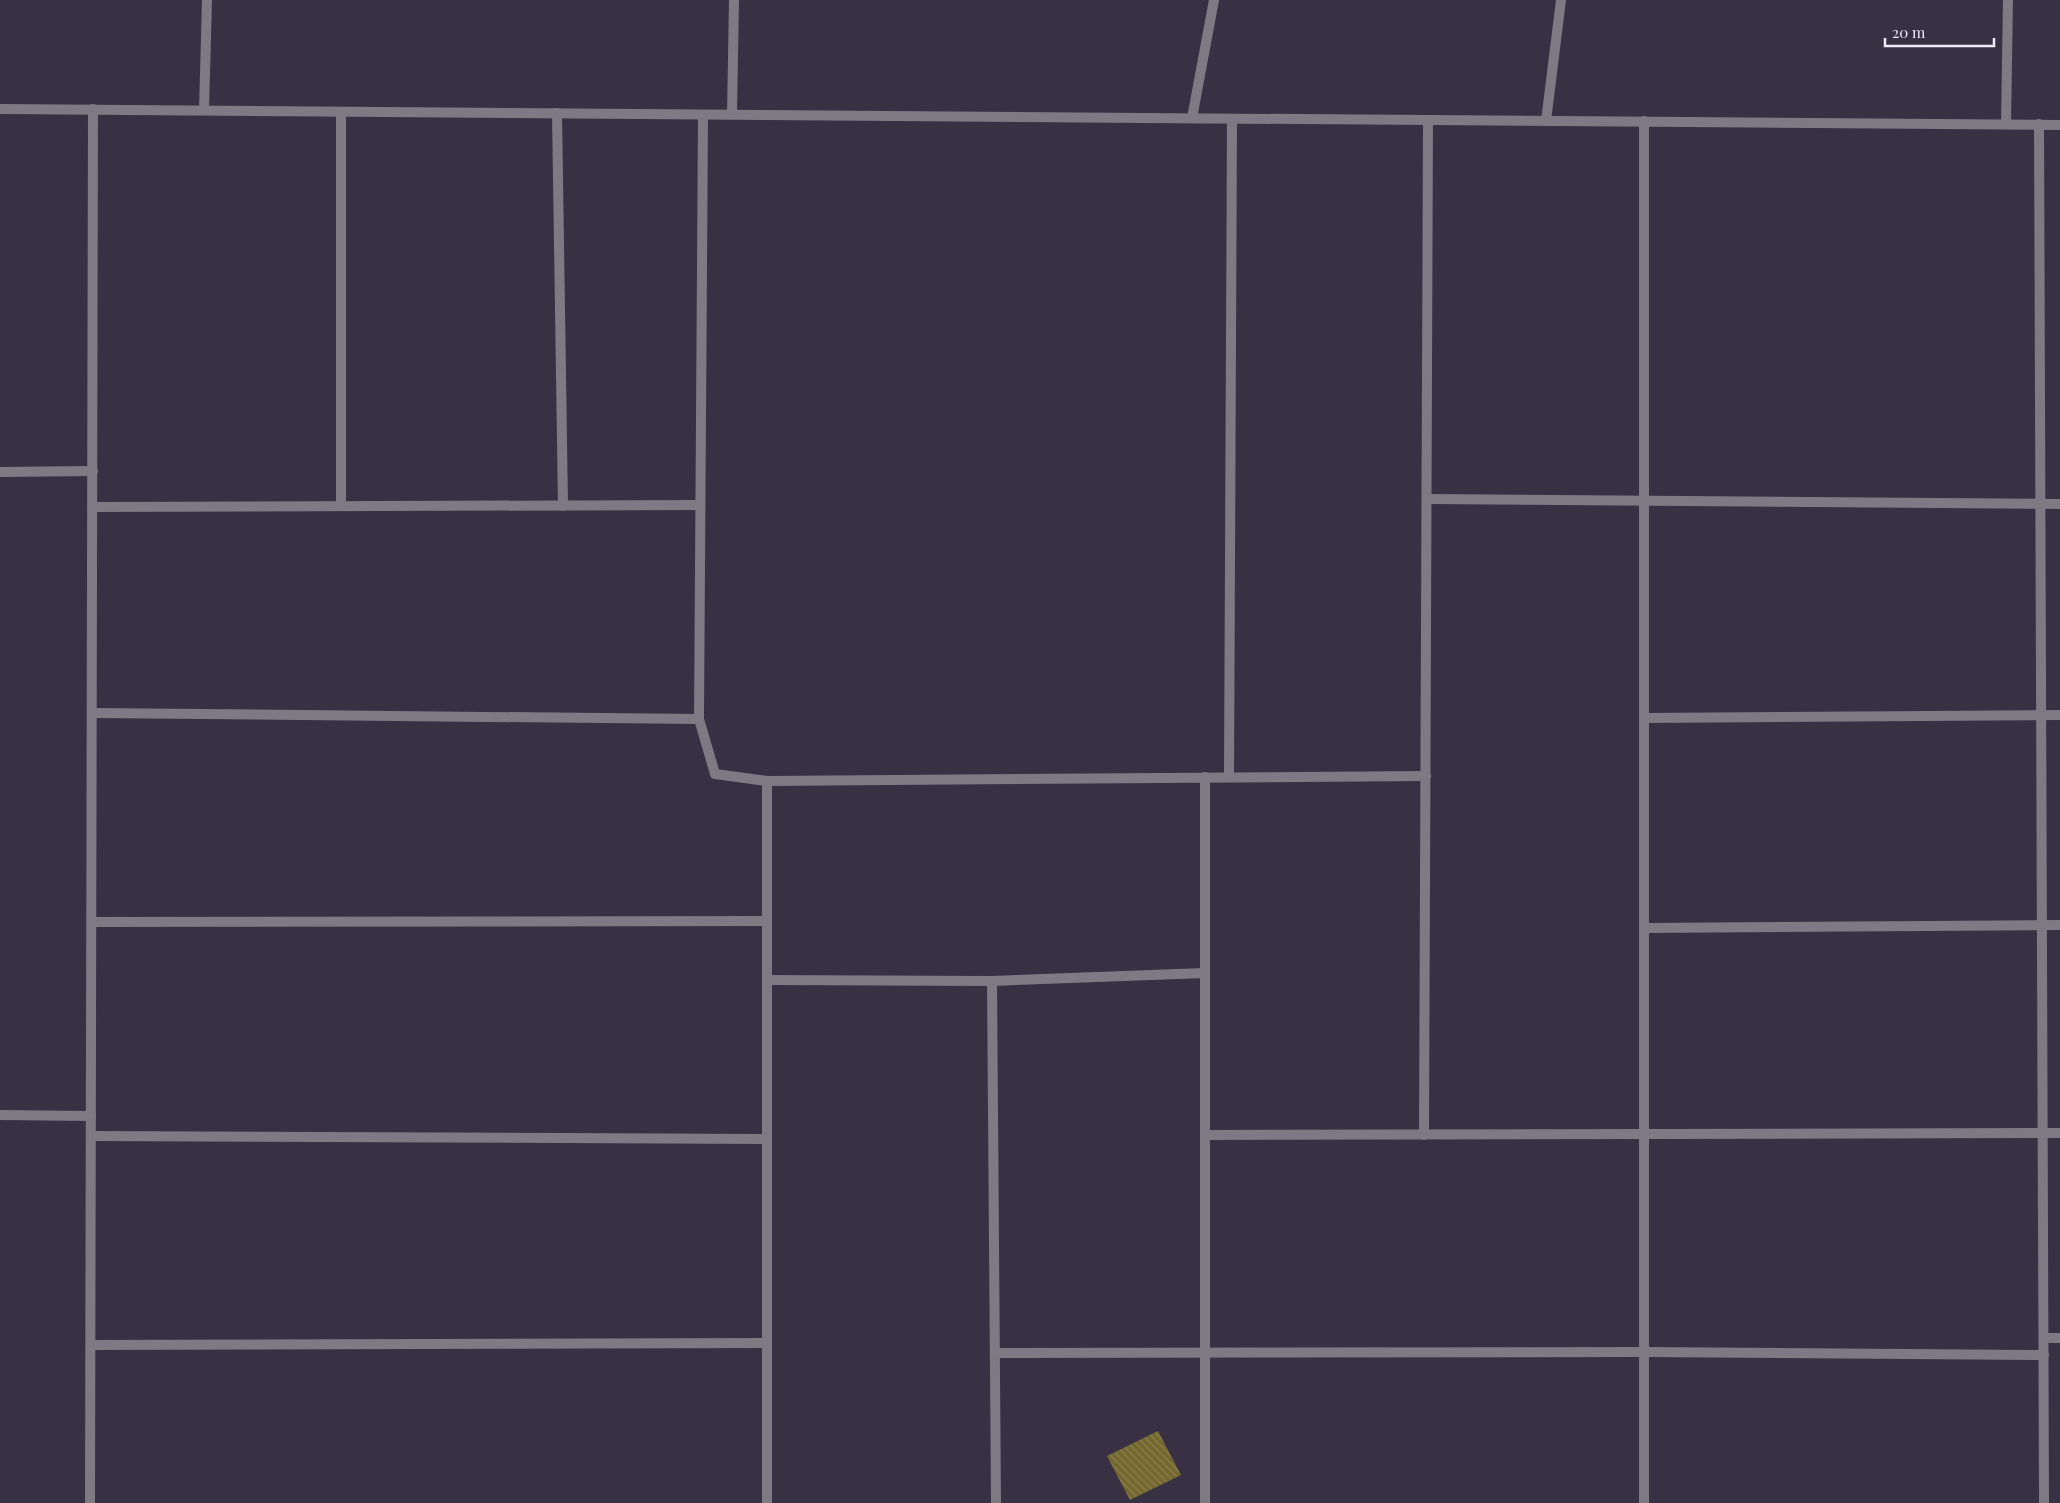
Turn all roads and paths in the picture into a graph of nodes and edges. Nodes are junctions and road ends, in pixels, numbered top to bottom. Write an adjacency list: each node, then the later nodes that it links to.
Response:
1 (207, 0): 8 (street)
2 (734, 0): 11 (street)
3 (1214, 0): 13 (street)
4 (1561, 0): 16 (street)
5 (2008, 0): 18 (street)
6 (0, 109): 7 (street)
7 (93, 109): 8 (street); 21 (street)
8 (204, 110): 9 (street)
9 (341, 112): 10 (street); 27 (street)
10 (557, 113): 12 (street); 29 (street)
11 (732, 114): 12 (street); 13 (street)
12 (703, 115): 28 (street)
13 (1192, 118): 14 (street)
14 (1232, 118): 15 (street); 37 (street)
15 (1428, 120): 16 (street); 23 (street)
16 (1546, 121): 17 (street)
17 (1644, 121): 18 (street); 24 (street)
18 (2006, 124): 19 (street)
19 (2039, 124): 20 (street); 25 (street)
20 (2060, 125)
21 (93, 471): 22 (street); 30 (street)
22 (0, 472)
23 (1427, 499): 24 (street); 36 (street)
24 (1644, 500): 25 (street); 34 (street)
25 (2040, 504): 26 (street); 32 (street)
26 (2060, 504)
27 (341, 505): 29 (street); 30 (street)
28 (699, 505): 29 (street); 35 (street)
29 (563, 506)
30 (92, 507): 31 (street)
31 (92, 713): 35 (street); 41 (street)
32 (2042, 714): 33 (street); 34 (street); 42 (street)
33 (2060, 715)
34 (1644, 718): 44 (street)
35 (699, 719): 39 (street)
36 (1426, 776): 37 (street); 54 (street)
37 (1229, 777): 38 (street)
38 (1205, 778): 39 (street); 45 (street)
39 (767, 781): 40 (street)
40 (767, 921): 41 (street); 46 (street)
41 (92, 922): 49 (street)
42 (2042, 926): 43 (street); 44 (street); 50 (street)
43 (2060, 926)
44 (1644, 928): 52 (street)
45 (1205, 973): 47 (street); 53 (street)
46 (767, 980): 47 (street); 56 (street)
47 (992, 982): 63 (street)
48 (0, 1115): 49 (street)
49 (91, 1116): 55 (street)
50 (2043, 1133): 51 (street); 52 (street); 57 (street)
51 (2060, 1133)
52 (1644, 1134): 54 (street); 62 (street)
53 (1205, 1135): 54 (street); 61 (street)
54 (1424, 1135)
55 (91, 1136): 56 (street); 60 (street)
56 (767, 1139): 59 (street)
57 (2044, 1338): 58 (street); 64 (street)
58 (2060, 1338)
59 (767, 1343): 60 (street); 66 (street)
60 (90, 1345): 65 (street)
61 (1205, 1352): 62 (street); 63 (street); 68 (street)
62 (1644, 1352): 64 (street); 69 (street)
63 (997, 1353): 67 (street)
64 (2044, 1355): 70 (street)
65 (90, 1503)
66 (766, 1503)
67 (996, 1503)
68 (1205, 1503)
69 (1644, 1503)
70 (2044, 1503)

